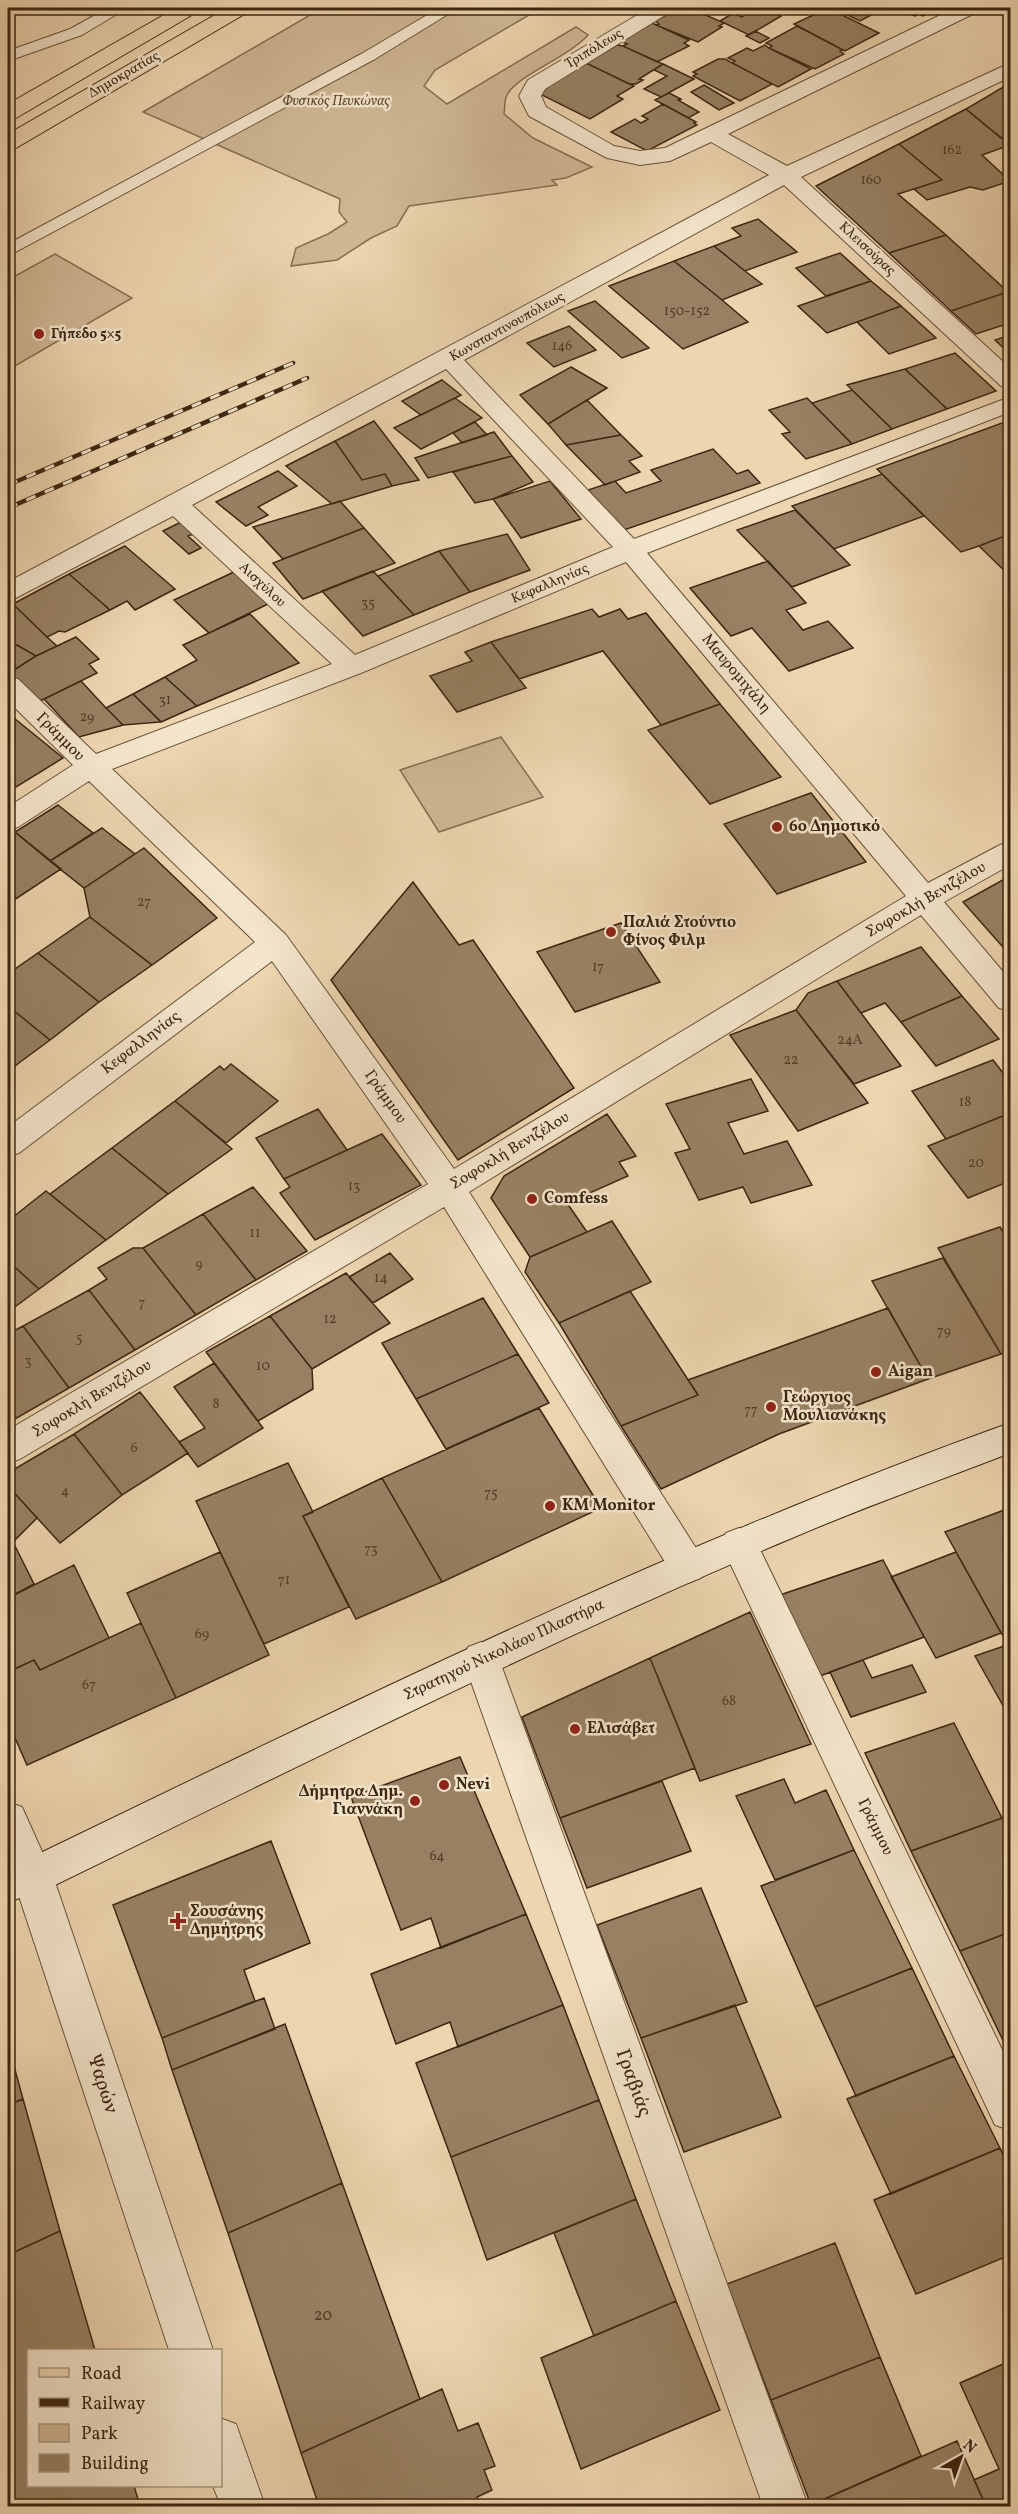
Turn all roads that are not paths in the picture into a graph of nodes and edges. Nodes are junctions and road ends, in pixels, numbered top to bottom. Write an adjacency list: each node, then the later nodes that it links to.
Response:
1 (119, 8): 7 (lane)
2 (190, 8): 9 (main road, Δημοκρατίας)
3 (241, 8): 11 (main road, Δημοκρατίας)
4 (450, 8): 13 (lane)
5 (663, 8): 10 (street, Τριπόλεως)
6 (970, 8): 10 (street)
7 (8, 56)
8 (1011, 69): 12 (street, Κωνσταντινουπόλεως)
9 (8, 113)
10 (712, 134): 12 (street, Κλεισούρας)
11 (8, 143)
12 (786, 175): 14 (street, Κωνσταντινουπόλεως); 15 (street, Κλεισούρας)
13 (8, 251)
14 (449, 358): 17 (street, Κωνσταντινουπόλεως); 18 (street, Μαυρομιχάλη)
15 (1011, 381)
16 (1011, 404): 18 (street, Κεφαλληνίας)
17 (174, 503): 19 (street, Κωνσταντινουπόλεως); 20 (street, Αισχύλου)
18 (630, 550): 20 (street, Κεφαλληνίας); 25 (street, Μαυρομιχάλη)
19 (8, 593)
20 (351, 667): 22 (street, Κεφαλληνίας)
21 (8, 686): 22 (street, Γράμμου)
22 (90, 767): 23 (street, Κεφαλληνίας); 26 (street, Γράμμου)
23 (8, 820)
24 (1011, 852): 25 (street, Σοφοκλή Βενιζέλου)
25 (926, 898): 27 (street, Μαυρομιχάλη); 29 (street, Σοφοκλή Βενιζέλου)
26 (275, 943): 28 (street, Κεφαλληνίας); 29 (street, Γράμμου)
27 (1011, 1000)
28 (8, 1144)
29 (449, 1188): 31 (street, Σοφοκλή Βενιζέλου); 33 (street, Γράμμου)
30 (1008, 1445): 32 (street, Στρατηγού Νικολάου Πλαστήρα)
31 (8, 1448)
32 (739, 1544): 33 (street, Στρατηγού Νικολάου Πλαστήρα); 37 (street, Γράμμου)
33 (688, 1567): 34 (street, Στρατηγού Νικολάου Πλαστήρα)
34 (481, 1659): 36 (street, Στρατηγού Νικολάου Πλαστήρα); 41 (street, Γραβιάς)
35 (8, 1820): 36 (street, Ψαρών)
36 (20, 1879): 38 (street, Ψαρών)
37 (1011, 2110)
38 (191, 2349)
39 (222, 2446): 40 (street)
40 (243, 2506)
41 (786, 2506)

